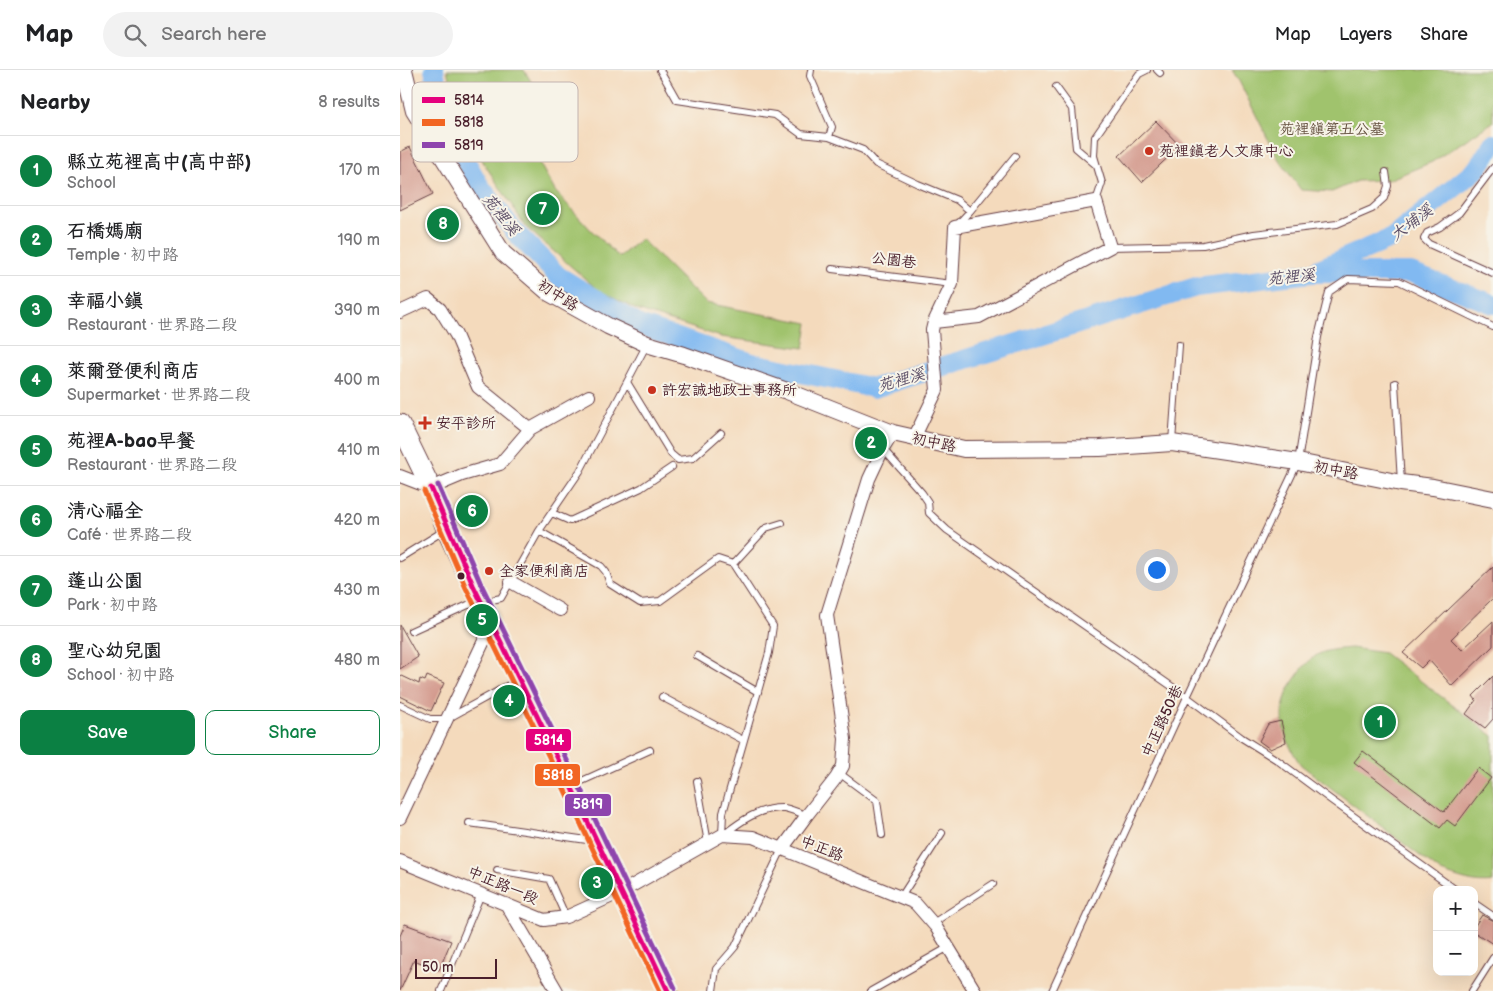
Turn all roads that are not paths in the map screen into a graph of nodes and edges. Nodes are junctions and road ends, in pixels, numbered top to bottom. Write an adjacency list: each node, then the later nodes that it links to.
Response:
1 (404, 70): 6 (street, 初中路)
2 (660, 70): 7 (lane)
3 (811, 70): 7 (lane)
4 (1147, 70): 10 (lane)
5 (1056, 87): 10 (lane)
6 (412, 103)
7 (829, 137): 14 (lane)
8 (1016, 156): 14 (lane)
9 (446, 162): 23 (street, 初中路)
10 (1097, 166): 13 (lane)
11 (1493, 168): 18 (lane)
12 (1386, 172): 16 (lane)
13 (1096, 201): 15 (street); 16 (street)
14 (970, 211): 15 (lane)
15 (955, 227): 19 (street)
16 (1110, 247): 21 (street)
17 (832, 268): 19 (lane, 公園巷)
18 (1493, 274)
19 (952, 284): 21 (street)
20 (400, 312): 29 (street)
21 (933, 326): 32 (street)
22 (1493, 327): 35 (lane, 中正路50巷)
23 (647, 344): 25 (lane); 31 (street, 初中路)
24 (1179, 345): 33 (lane)
25 (627, 382): 30 (lane); 41 (lane)
26 (1395, 383): 38 (lane)
27 (590, 396): 29 (street)
28 (400, 424): 39 (main road)
29 (530, 428): 39 (street)
30 (721, 433)
31 (893, 434): 32 (street, 初中路); 34 (street)
32 (914, 438): 33 (street, 初中路)
33 (1172, 444): 35 (street, 初中路)
34 (883, 449): 56 (lane); 61 (street)
35 (1298, 462): 38 (street, 初中路); 56 (lane, 中正路50巷)
36 (672, 467): 41 (lane)
37 (400, 476): 39 (street)
38 (1401, 483): 40 (street, 初中路)
39 (431, 488): 43 (main road)
40 (1493, 498)
41 (552, 512): 44 (lane)
42 (782, 523): 46 (lane)
43 (446, 529): 45 (lane); 48 (main road)
44 (539, 532): 46 (lane); 47 (lane)
45 (400, 558)
46 (733, 564): 54 (lane)
47 (511, 582): 48 (lane); 49 (street)
48 (481, 602): 50 (main road); 51 (lane)
49 (560, 610)
50 (491, 626): 53 (main road); 58 (street)
51 (412, 631)
52 (698, 656): 54 (lane)
53 (519, 679): 58 (lane); 63 (main road)
54 (758, 692): 59 (lane)
55 (662, 697): 59 (lane)
56 (1187, 697): 76 (lane); 93 (lane, 中正路50巷)
57 (400, 705): 58 (lane)
58 (447, 719): 65 (street)
59 (743, 740): 68 (lane)
60 (650, 750): 63 (lane)
61 (839, 773): 64 (street); 69 (lane)
62 (697, 781): 71 (lane)
63 (570, 787): 70 (main road)
64 (806, 815): 68 (lane); 72 (street)
65 (400, 818)
66 (469, 823): 70 (lane)
67 (942, 833): 79 (lane)
68 (722, 835): 71 (street); 72 (street, 中正路)
69 (882, 835)
70 (597, 842): 77 (main road)
71 (708, 843): 77 (street)
72 (782, 849): 79 (street, 中正路); 90 (lane)
73 (400, 861): 78 (street, 中正路一段)
74 (497, 870): 83 (lane)
75 (994, 884): 84 (lane)
76 (1450, 886)
77 (621, 892): 83 (street, 中正路一段); 89 (main road)
78 (480, 894): 80 (street, 中正路一段); 87 (lane)
79 (901, 897): 84 (street, 中正路)
80 (506, 904): 83 (street, 中正路一段); 88 (street)
81 (1478, 906): 82 (lane)
82 (1493, 916)
83 (566, 917)
84 (933, 923): 85 (street, 中正路)
85 (948, 947): 91 (lane); 92 (street, 中正路)
86 (1493, 958): 94 (lane)
87 (441, 991)
88 (558, 991)
89 (668, 991)
90 (713, 991)
91 (871, 991)
92 (975, 991)
93 (1052, 991)
94 (1472, 991)

